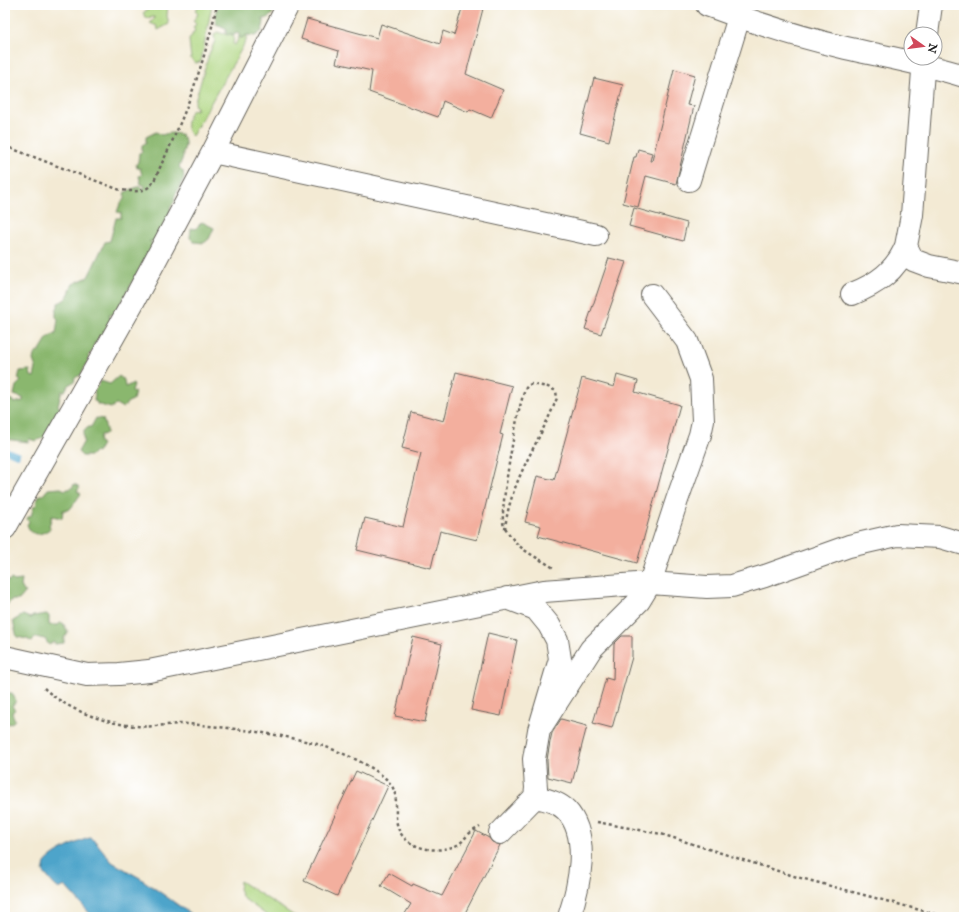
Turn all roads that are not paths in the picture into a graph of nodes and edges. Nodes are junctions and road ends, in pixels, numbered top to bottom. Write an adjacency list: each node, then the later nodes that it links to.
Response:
1 (288, 5): 10 (street)
2 (707, 5): 4 (street)
3 (931, 5): 5 (street)
4 (739, 17): 6 (street); 11 (street)
5 (928, 26)
6 (903, 58)
7 (924, 66): 13 (street)
8 (937, 66): 9 (street)
9 (964, 76)
10 (213, 152): 12 (street); 17 (street)
11 (689, 180)
12 (596, 236)
13 (906, 246): 14 (street); 15 (street)
14 (964, 273)
15 (852, 294)
16 (652, 296): 19 (street)
17 (5, 528)
18 (964, 544): 19 (street)
19 (650, 583): 20 (street); 22 (street)
20 (507, 598): 21 (street); 22 (street)
21 (5, 657)
22 (539, 730): 23 (street)
23 (535, 797): 24 (street); 25 (street)
24 (505, 827)
25 (569, 917)

